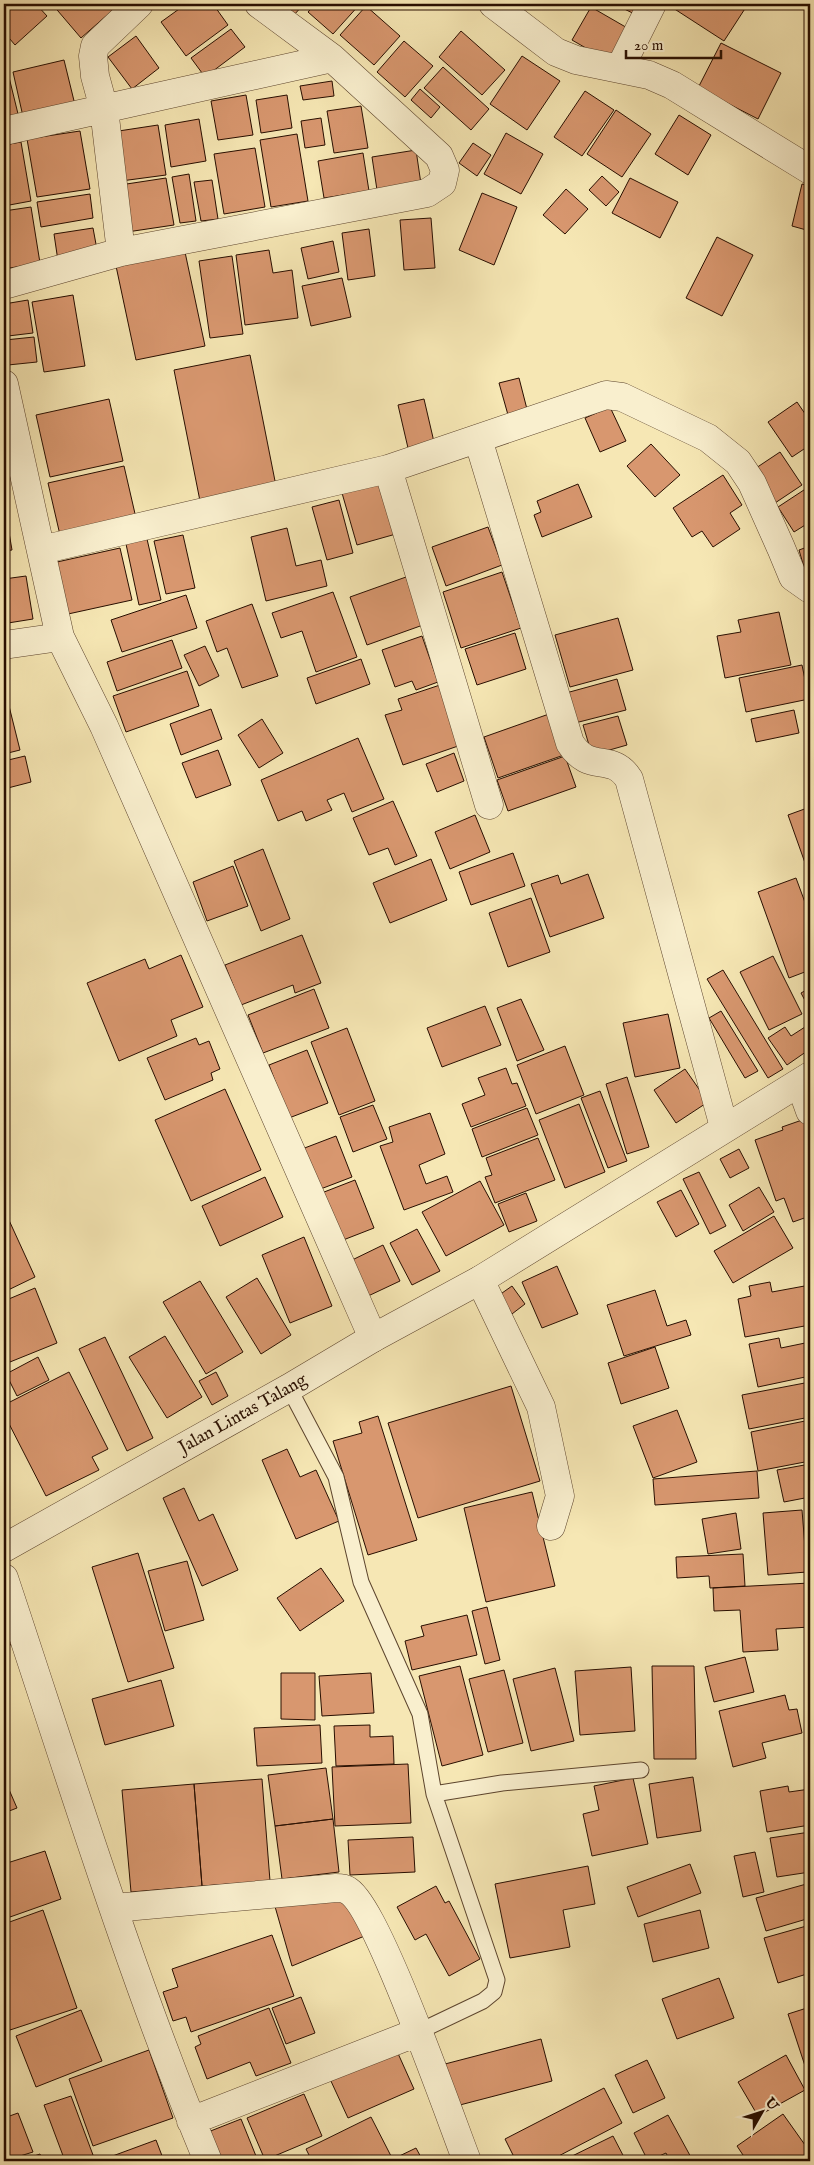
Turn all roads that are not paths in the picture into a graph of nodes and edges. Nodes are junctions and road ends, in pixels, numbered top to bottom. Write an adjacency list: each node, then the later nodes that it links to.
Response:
1 (139, 4): 7 (street)
2 (259, 4): 5 (street)
3 (493, 4): 6 (street)
4 (652, 4): 6 (street)
5 (332, 58): 7 (street); 10 (street)
6 (620, 68): 9 (street)
7 (104, 109): 8 (street); 10 (street)
8 (4, 131)
9 (810, 170)
10 (120, 252): 11 (street)
11 (4, 285)
12 (4, 384): 15 (street)
13 (478, 439): 14 (street); 16 (street); 22 (street)
14 (388, 469): 15 (street); 19 (street)
15 (41, 550): 17 (street)
16 (810, 589)
17 (60, 637): 18 (street); 24 (street)
18 (4, 645)
19 (489, 805)
20 (805, 1079): 21 (street); 22 (street, Jalan Lintas Talang)
21 (810, 1111)
22 (724, 1127): 23 (street, Jalan Lintas Talang)
23 (480, 1280): 24 (street, Jalan Lintas Talang); 26 (street)
24 (373, 1338): 25 (street, Jalan Lintas Talang)
25 (289, 1388): 27 (street, Jalan Lintas Talang); 30 (lane)
26 (551, 1526)
27 (4, 1548)
28 (4, 1578): 31 (street)
29 (641, 1770): 30 (lane)
30 (434, 1794): 32 (lane)
31 (114, 1908): 32 (street); 33 (street)
32 (418, 2032): 33 (street); 35 (street)
33 (191, 2121): 34 (street)
34 (208, 2161)
35 (467, 2161)

